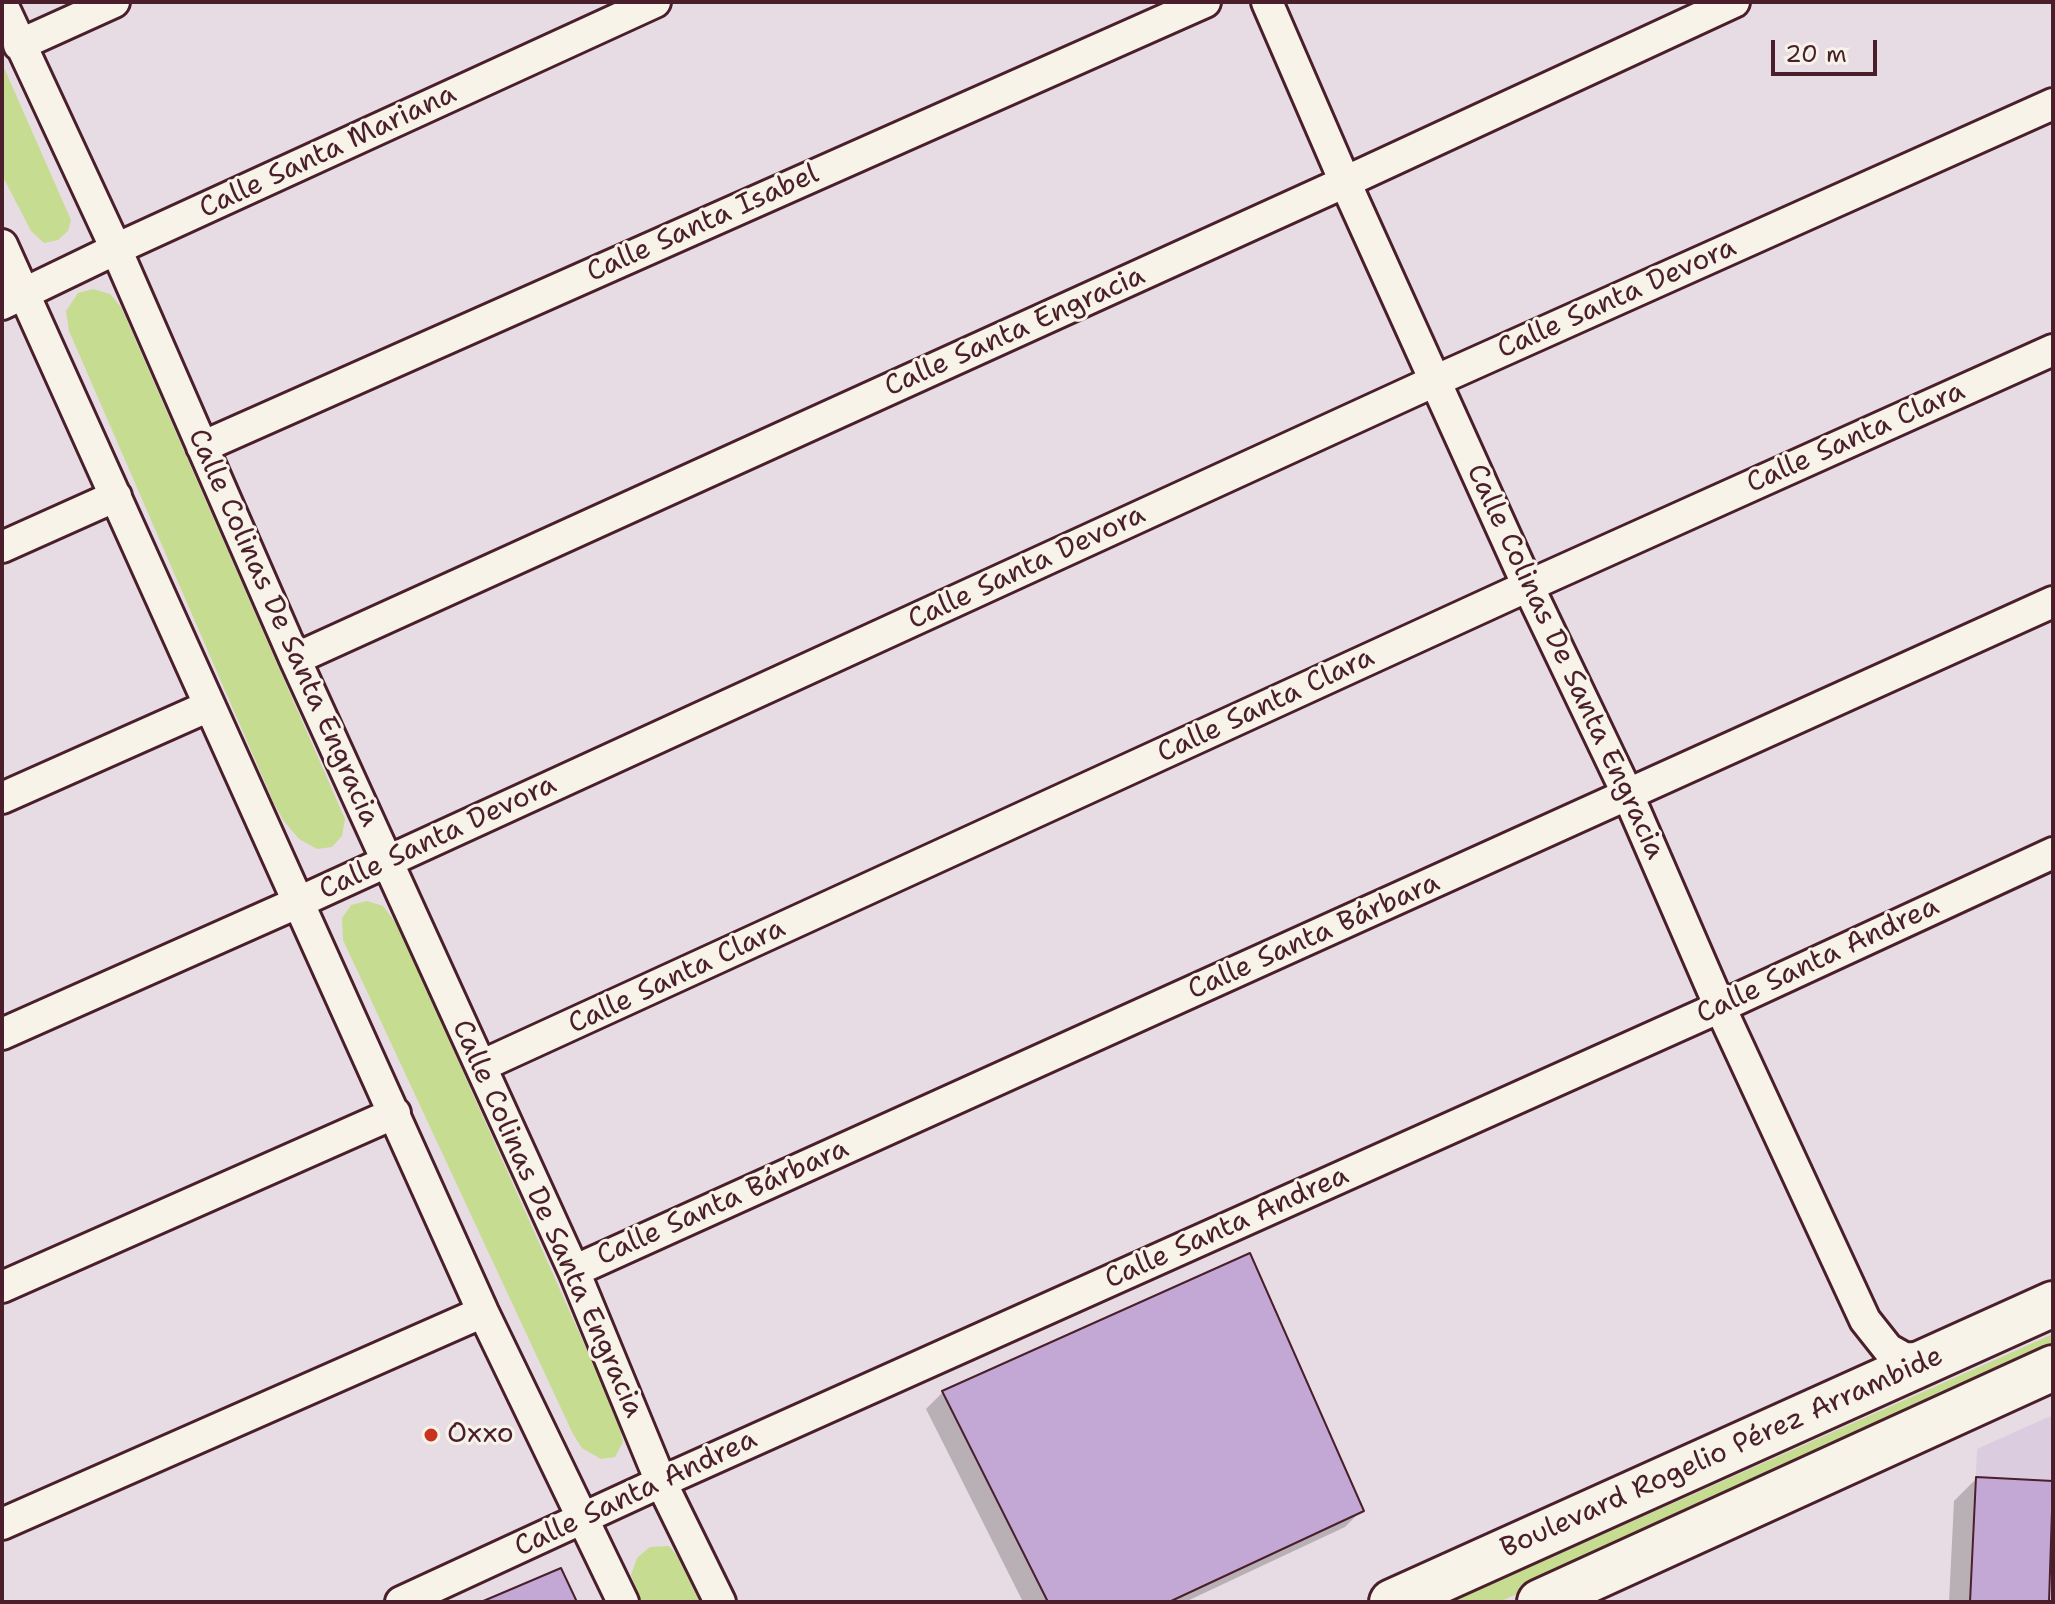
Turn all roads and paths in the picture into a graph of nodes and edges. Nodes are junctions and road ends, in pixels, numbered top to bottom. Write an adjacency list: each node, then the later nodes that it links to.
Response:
1 (114, 2): 7 (street)
2 (655, 2): 11 (street, Calle Santa Mariana)
3 (1205, 2): 15 (street, Calle Santa Isabel)
4 (1267, 2): 9 (street, Calle Colinas De Santa Engracia)
5 (1734, 2): 9 (street, Calle Santa Engracia)
6 (2, 4): 7 (street, Calle Colinas De Santa Engracia)
7 (19, 45): 11 (street, Calle Colinas De Santa Engracia)
8 (2053, 104): 14 (street, Calle Santa Devora)
9 (1345, 182): 14 (street, Calle Colinas De Santa Engracia); 20 (street, Calle Santa Engracia)
10 (2, 245): 12 (street)
11 (116, 249): 12 (street, Calle Santa Mariana); 15 (street, Calle Colinas De Santa Engracia)
12 (14, 299): 16 (street)
13 (2053, 350): 18 (street, Calle Santa Clara)
14 (1437, 380): 18 (street, Calle Colinas De Santa Engracia); 25 (street, Calle Santa Devora)
15 (202, 447): 20 (street, Calle Colinas De Santa Engracia)
16 (116, 496): 17 (street); 21 (street)
17 (2, 547)
18 (1528, 586): 22 (street, Calle Colinas De Santa Engracia); 29 (street, Calle Santa Clara)
19 (2053, 602): 22 (street, Calle Santa Bárbara)
20 (295, 659): 25 (street, Calle Colinas De Santa Engracia)
21 (209, 706): 23 (street); 26 (street)
22 (1628, 795): 27 (street, Calle Colinas De Santa Engracia); 31 (street, Calle Santa Bárbara)
23 (2, 798)
24 (2053, 853): 27 (street, Calle Santa Andrea)
25 (387, 861): 26 (street, Calle Santa Devora); 29 (street, Calle Colinas De Santa Engracia)
26 (299, 902): 28 (street, Calle Santa Devora); 30 (street)
27 (1720, 1007): 35 (street, Calle Colinas De Santa Engracia); 39 (street, Calle Santa Andrea)
28 (2, 1034)
29 (481, 1066): 31 (street, Calle Colinas De Santa Engracia)
30 (395, 1113): 32 (street); 34 (street)
31 (574, 1271): 39 (street, Calle Colinas De Santa Engracia)
32 (2, 1287)
33 (2053, 1304): 36 (main road, Boulevard Rogelio Pérez Arrambide)
34 (483, 1312): 40 (street); 41 (street)
35 (1865, 1320): 36 (street); 38 (street)
36 (1928, 1359): 38 (main road, Boulevard Rogelio Pérez Arrambide)
37 (2053, 1368): 46 (main road, Boulevard Rogelio Pérez Arrambide)
38 (1839, 1400): 45 (main road, Boulevard Rogelio Pérez Arrambide)
39 (661, 1482): 40 (street, Calle Santa Andrea); 44 (street, Calle Colinas De Santa Engracia)
40 (583, 1519): 42 (street, Calle Santa Andrea); 43 (street)
41 (2, 1524)
42 (401, 1602)
43 (623, 1602)
44 (720, 1602)
45 (1392, 1602)
46 (1540, 1602)

